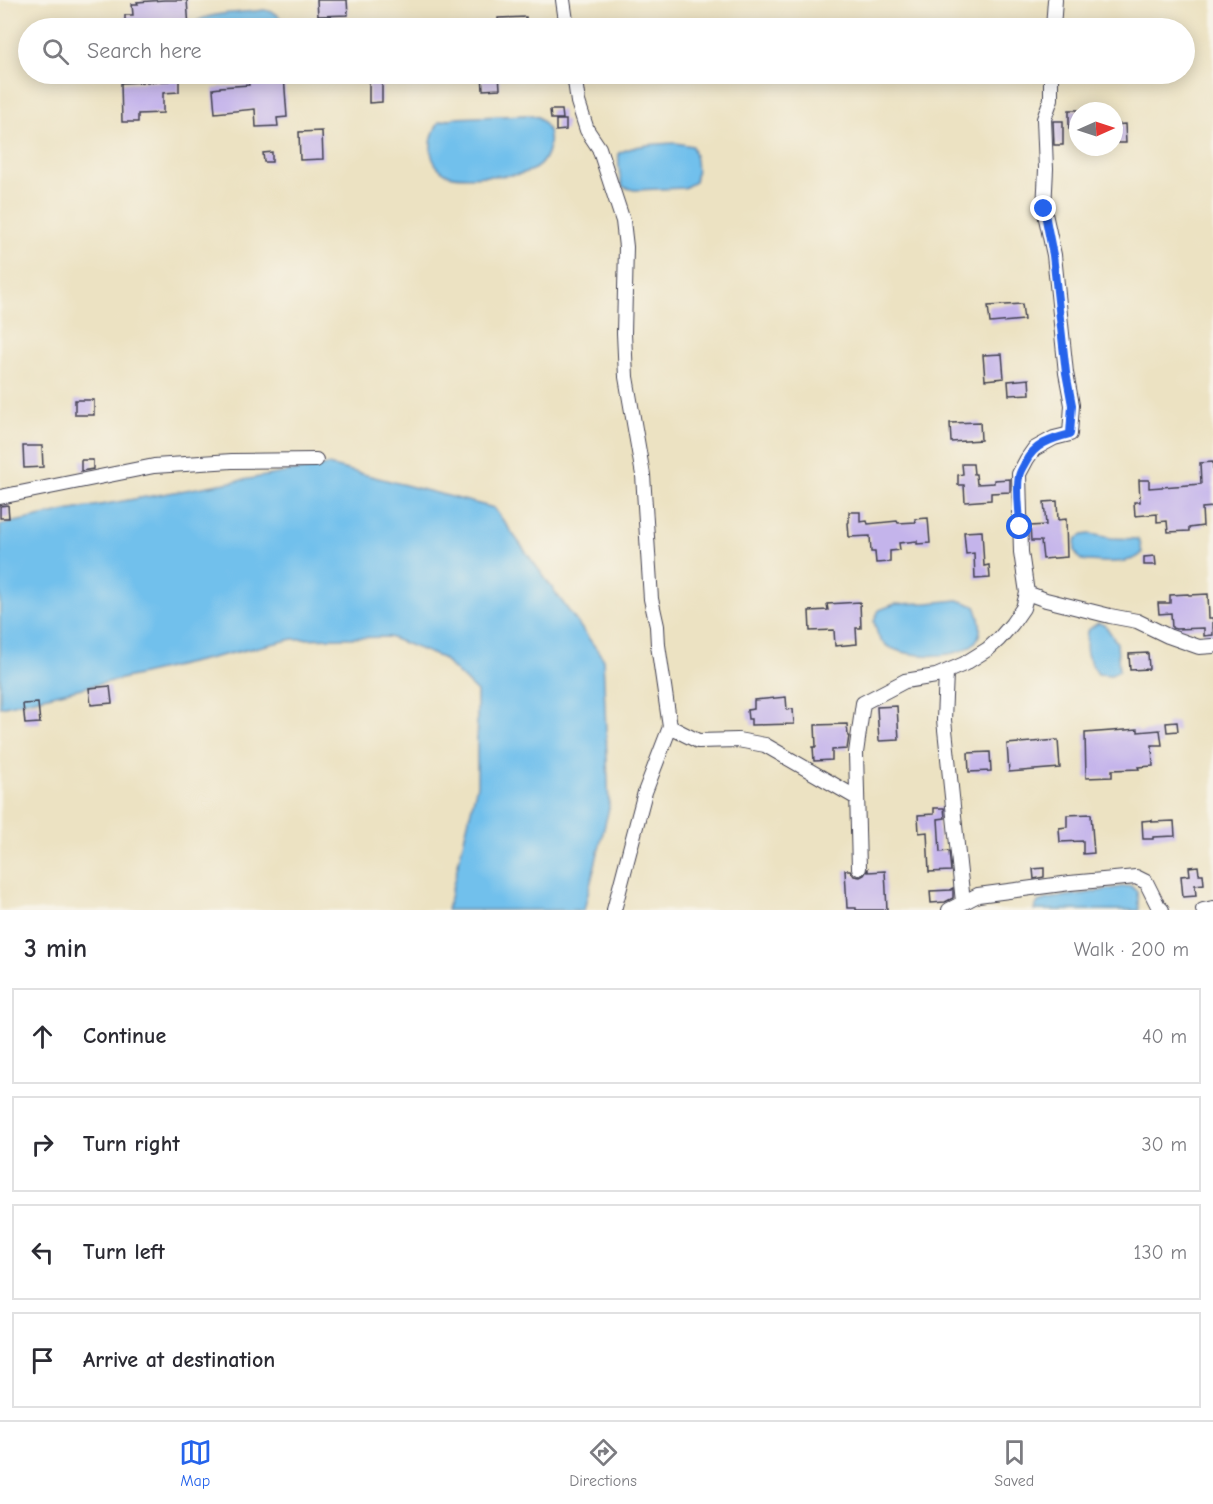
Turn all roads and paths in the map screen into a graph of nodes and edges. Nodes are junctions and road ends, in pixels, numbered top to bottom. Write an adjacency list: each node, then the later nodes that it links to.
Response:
1 (564, 0): 3 (street)
2 (1055, 0): 4 (street)
3 (566, 18)
4 (1054, 18)
5 (575, 84): 12 (street)
6 (1051, 84): 9 (street)
7 (316, 460): 8 (street)
8 (0, 497)
9 (1027, 593): 10 (street); 11 (street)
10 (1213, 646)
11 (946, 673): 13 (street); 15 (street)
12 (670, 727): 13 (street); 17 (street)
13 (857, 798): 14 (street)
14 (859, 868)
15 (963, 902): 18 (street); 19 (street)
16 (1213, 908): 20 (street)
17 (614, 910)
18 (949, 910)
19 (1162, 910)
20 (1203, 910)

